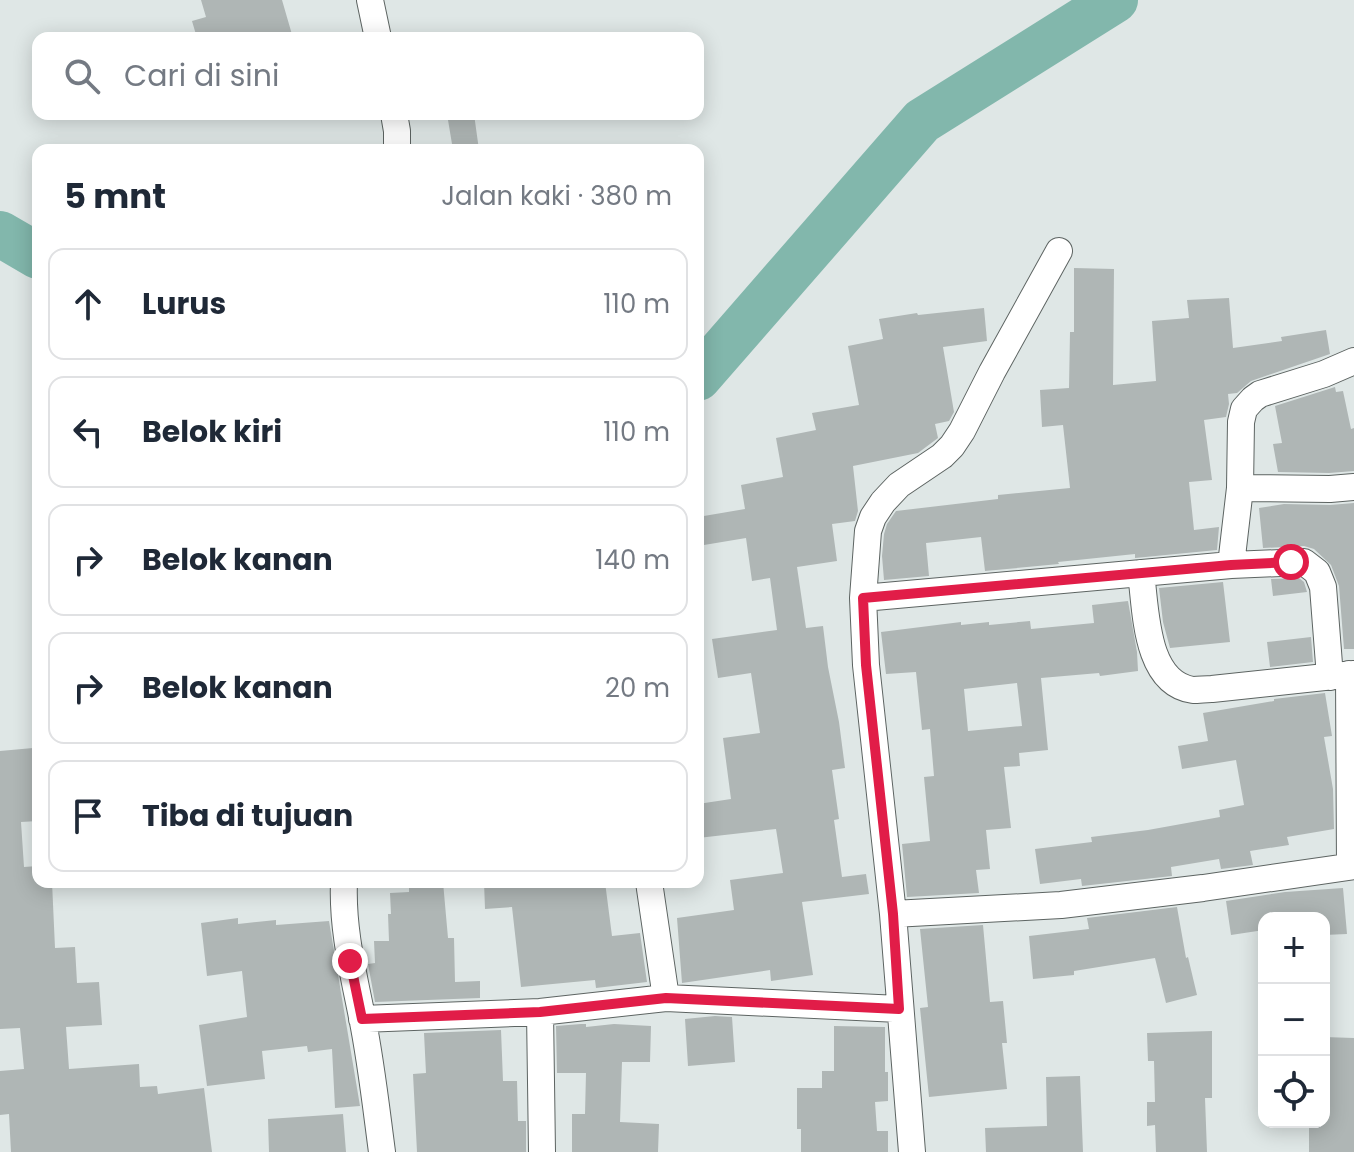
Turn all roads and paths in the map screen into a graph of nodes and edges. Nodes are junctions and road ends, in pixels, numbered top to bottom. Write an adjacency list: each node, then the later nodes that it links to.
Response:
1 (370, 0): 2 (street)
2 (377, 32)
3 (395, 120): 4 (street)
4 (397, 144)
5 (1059, 251): 11 (street)
6 (1354, 361): 8 (street)
7 (1354, 487): 8 (street)
8 (1240, 488): 9 (street)
9 (1231, 565): 10 (street); 12 (street)
10 (1141, 573): 11 (street); 12 (street)
11 (863, 598): 16 (street)
12 (1344, 675): 13 (street)
13 (1352, 866): 16 (street)
14 (344, 888): 20 (street)
15 (650, 888): 17 (street)
16 (893, 914): 18 (street)
17 (666, 998): 18 (street); 19 (street)
18 (899, 1009): 23 (street)
19 (540, 1012): 20 (street); 22 (street)
20 (362, 1019): 21 (street)
21 (382, 1152)
22 (542, 1152)
23 (912, 1152)

